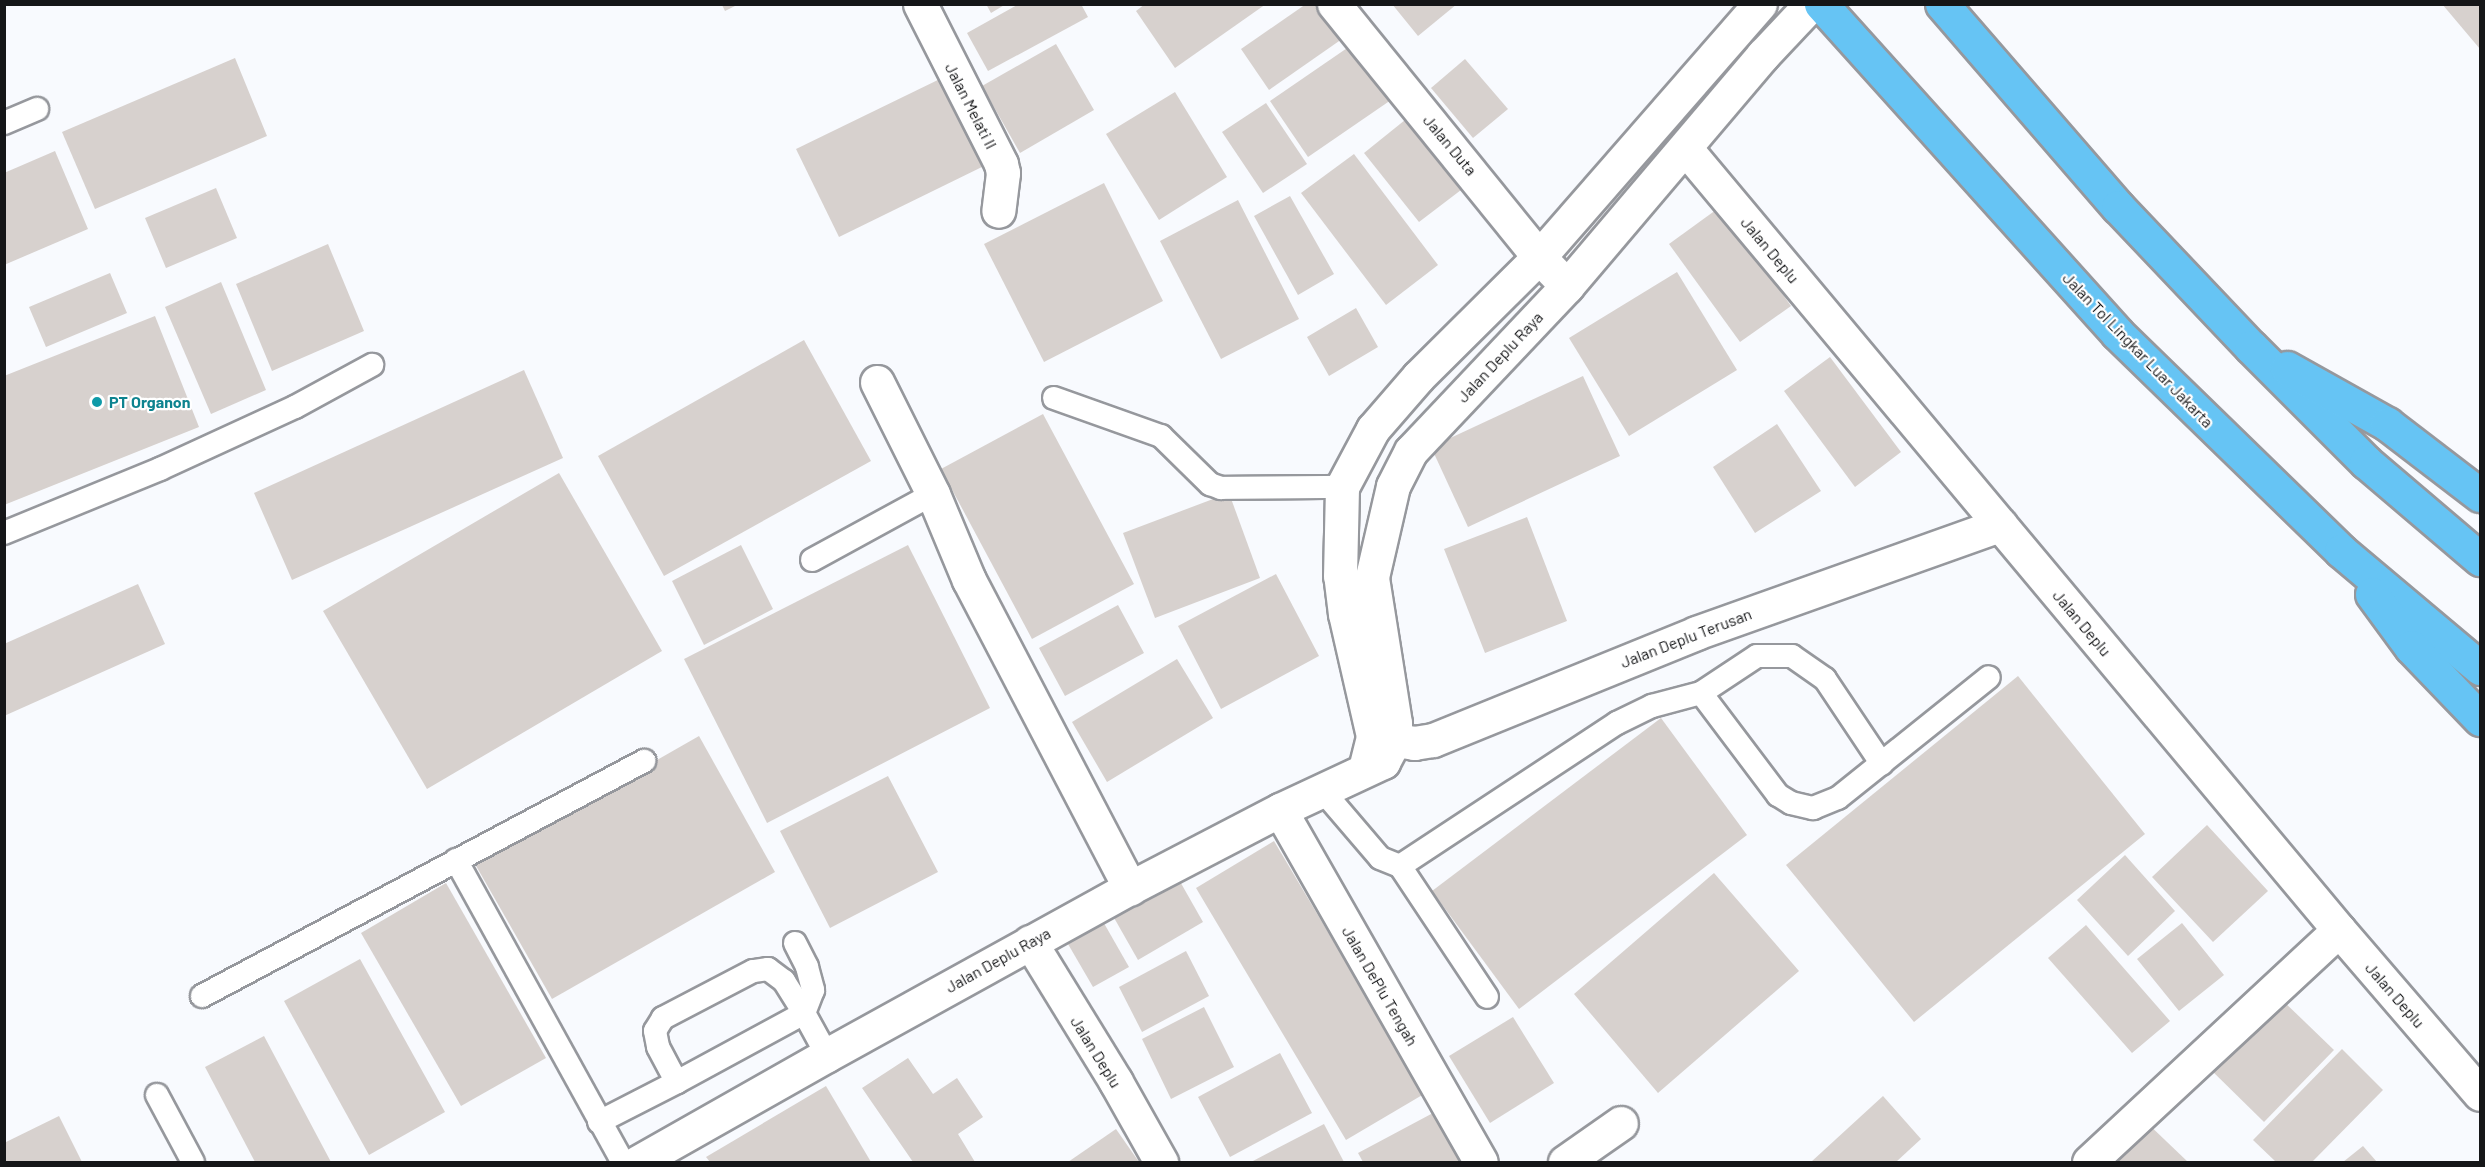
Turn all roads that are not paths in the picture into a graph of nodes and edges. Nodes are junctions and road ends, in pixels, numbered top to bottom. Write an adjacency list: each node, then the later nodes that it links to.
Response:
1 (920, 4): 10 (street, Jalan Melati II)
2 (1334, 4): 11 (street, Jalan Duta)
3 (1761, 4): 11 (street, Jalan Deplu Raya)
4 (1811, 4): 9 (street, Jalan Deplu Raya)
5 (1821, 4): 22 (highway, Jalan Tol Lingkar Luar Jakarta)
6 (1942, 4): 13 (highway)
7 (37, 109): 8 (lane)
8 (4, 123)
9 (1686, 149): 12 (street, Jalan Deplu Raya); 20 (street, Jalan Deplu)
10 (998, 211)
11 (1539, 257): 12 (street, Jalan Duta); 17 (street, Jalan Deplu Raya)
12 (1567, 286): 26 (street, Jalan Deplu Raya)
13 (2251, 348): 19 (highway); 23 (highway)
14 (372, 365): 21 (lane)
15 (877, 382): 18 (street)
16 (1054, 398): 17 (lane)
17 (1342, 487): 25 (street, Jalan Deplu Raya)
18 (933, 494): 24 (lane); 38 (street)
19 (2481, 495)
20 (2000, 525): 31 (street, Jalan Deplu Terusan); 39 (street, Jalan Deplu)
21 (4, 533)
22 (2341, 551): 27 (highway, Jalan Tol Lingkar Luar Jakarta); 30 (highway)
23 (2481, 559)
24 (812, 560)
25 (1340, 576): 26 (street); 31 (street, Jalan Deplu Raya)
26 (1372, 577): 31 (street, Jalan Deplu Raya)
27 (2481, 668)
28 (1989, 677): 33 (lane)
29 (1701, 693): 33 (lane); 33 (lane); 37 (lane)
30 (2481, 719)
31 (1384, 738): 34 (street, Jalan Deplu Raya)
32 (644, 761): 36 (lane)
33 (1882, 764)
34 (1322, 790): 35 (street, Jalan Deplu Raya); 37 (lane)
35 (1280, 810): 38 (street, Jalan Deplu Raya); 55 (street, Jalan DePlu Tengah)
36 (456, 860): 42 (lane); 49 (lane)
37 (1400, 866): 43 (lane)
38 (1130, 888): 40 (street, Jalan Deplu Raya)
39 (2339, 930): 47 (street, Jalan Deplu); 57 (street)
40 (1030, 942): 45 (street, Jalan Deplu Raya); 54 (street, Jalan Deplu)
41 (795, 943): 44 (lane)
42 (202, 996)
43 (1487, 997)
44 (804, 1013): 45 (lane); 46 (lane); 46 (lane)
45 (827, 1055): 53 (street, Jalan Deplu Raya)
46 (677, 1082): 49 (lane)
47 (2481, 1094)
48 (157, 1095): 51 (lane)
49 (599, 1122): 52 (lane)
50 (1621, 1123): 56 (street)
51 (193, 1162)
52 (623, 1162)
53 (638, 1162)
54 (1161, 1162)
55 (1481, 1162)
56 (1565, 1162)
57 (2089, 1162)

